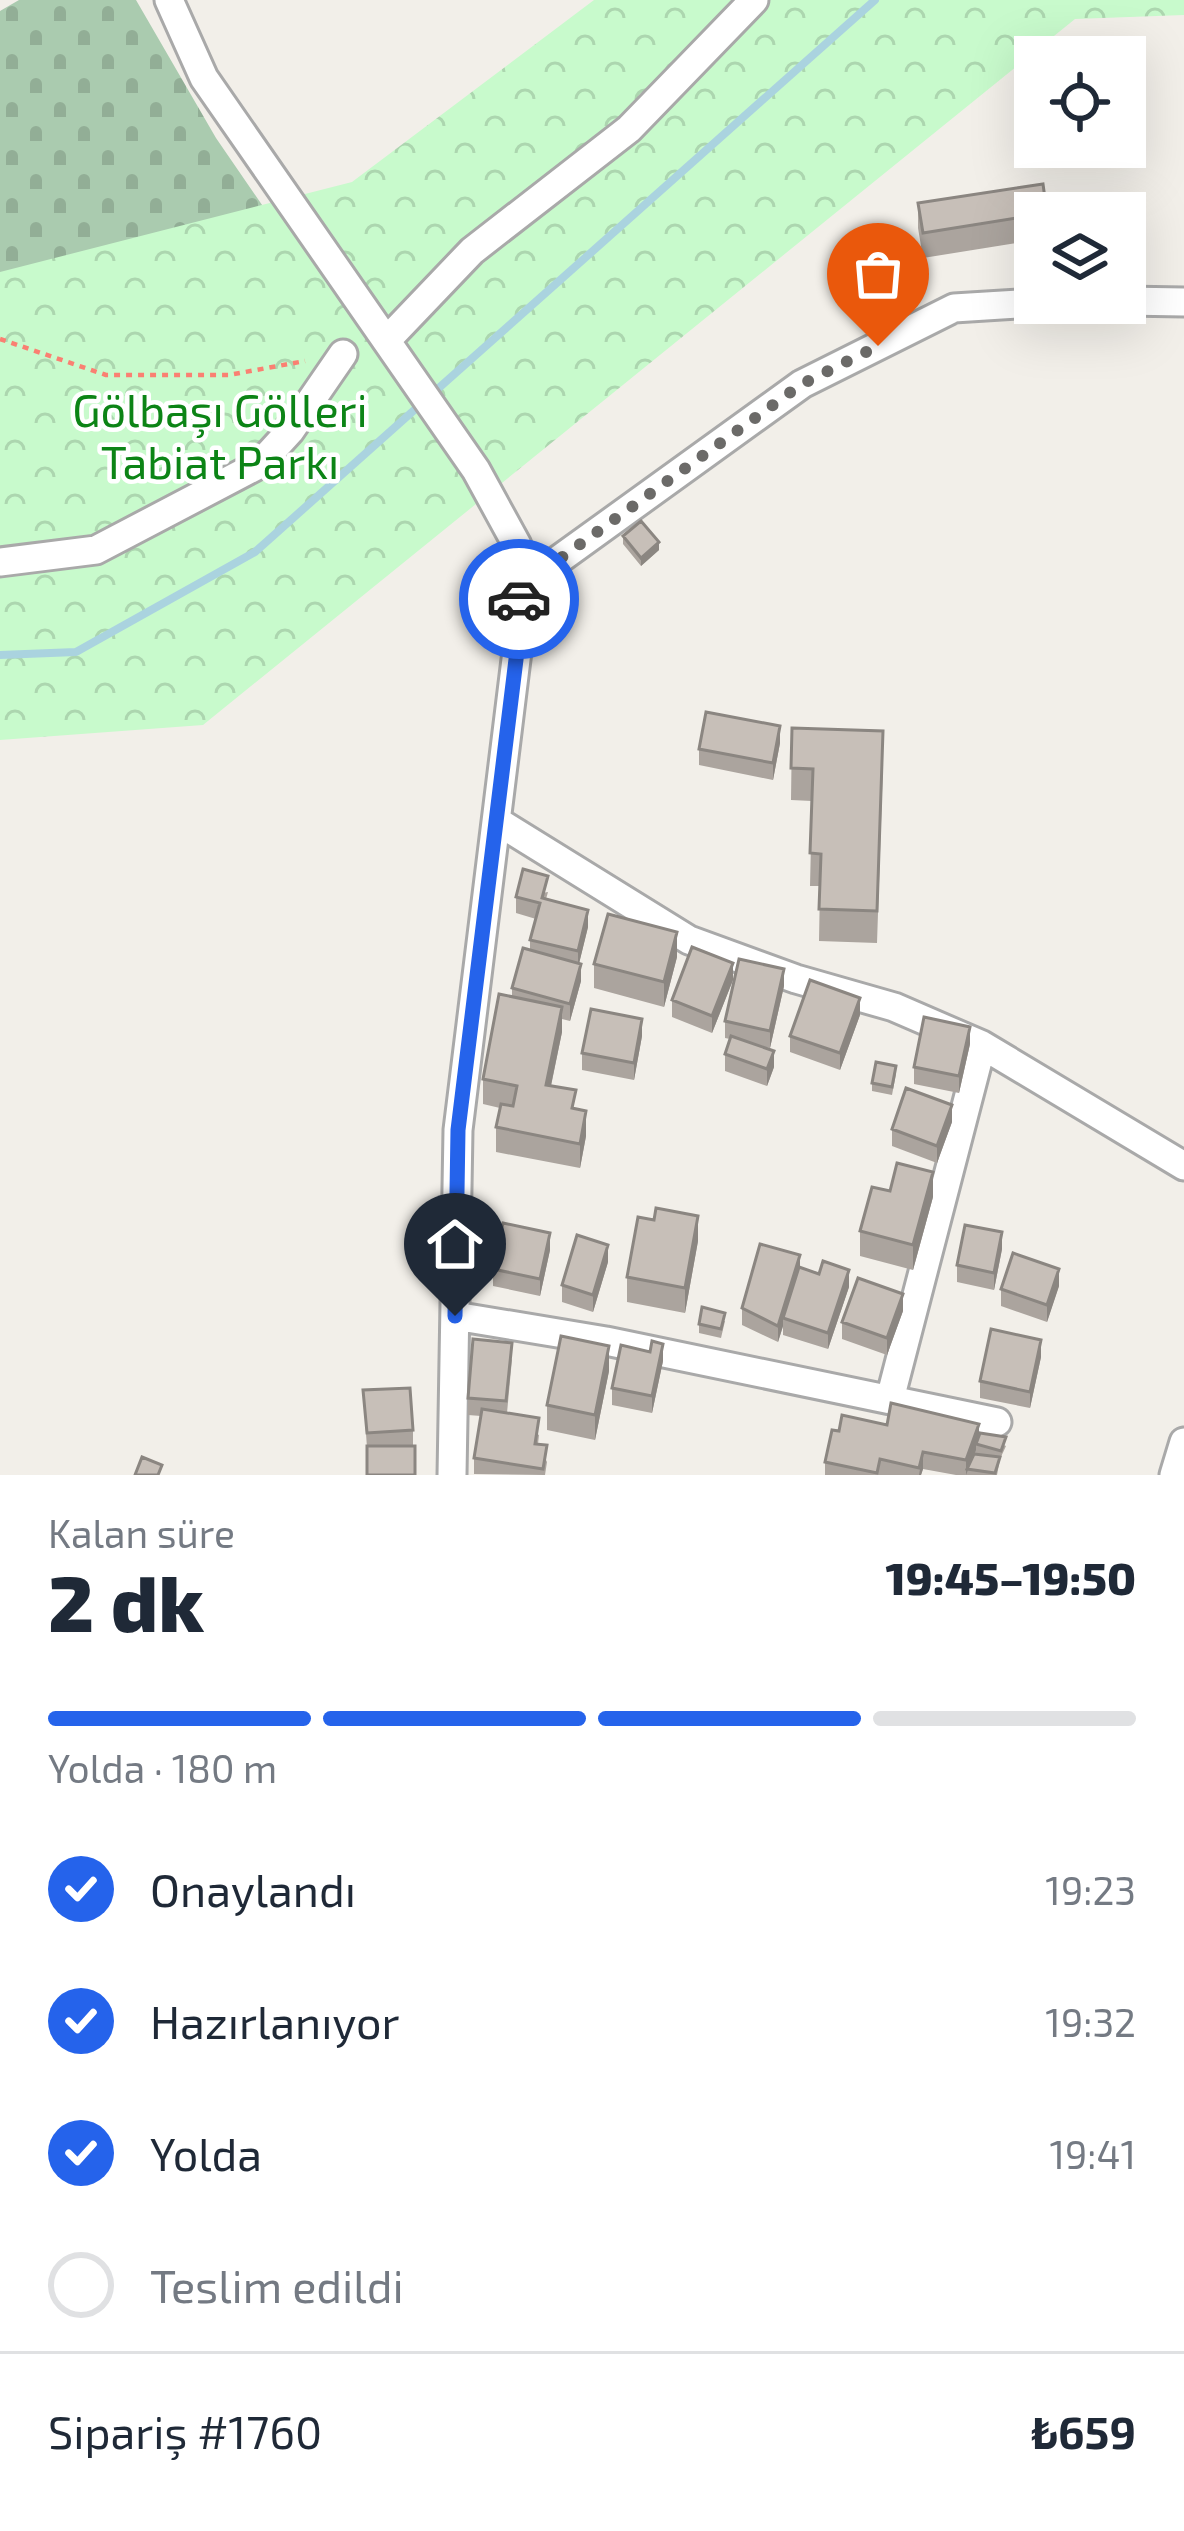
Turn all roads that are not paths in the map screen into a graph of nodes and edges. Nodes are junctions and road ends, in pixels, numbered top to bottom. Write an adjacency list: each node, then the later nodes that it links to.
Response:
1 (169, 0): 6 (street)
2 (754, 0): 6 (street)
3 (1146, 301): 4 (street)
4 (1184, 302)
5 (1014, 304): 9 (street)
6 (387, 340): 9 (street)
7 (344, 354): 8 (street)
8 (0, 562)
9 (518, 589): 10 (street)
10 (496, 821): 11 (street); 13 (street)
11 (982, 1045): 12 (street); 14 (street)
12 (1184, 1166)
13 (455, 1316): 14 (street); 17 (street)
14 (890, 1399): 15 (street)
15 (997, 1422)
16 (1184, 1442): 18 (street)
17 (452, 1475)
18 (1174, 1475)

